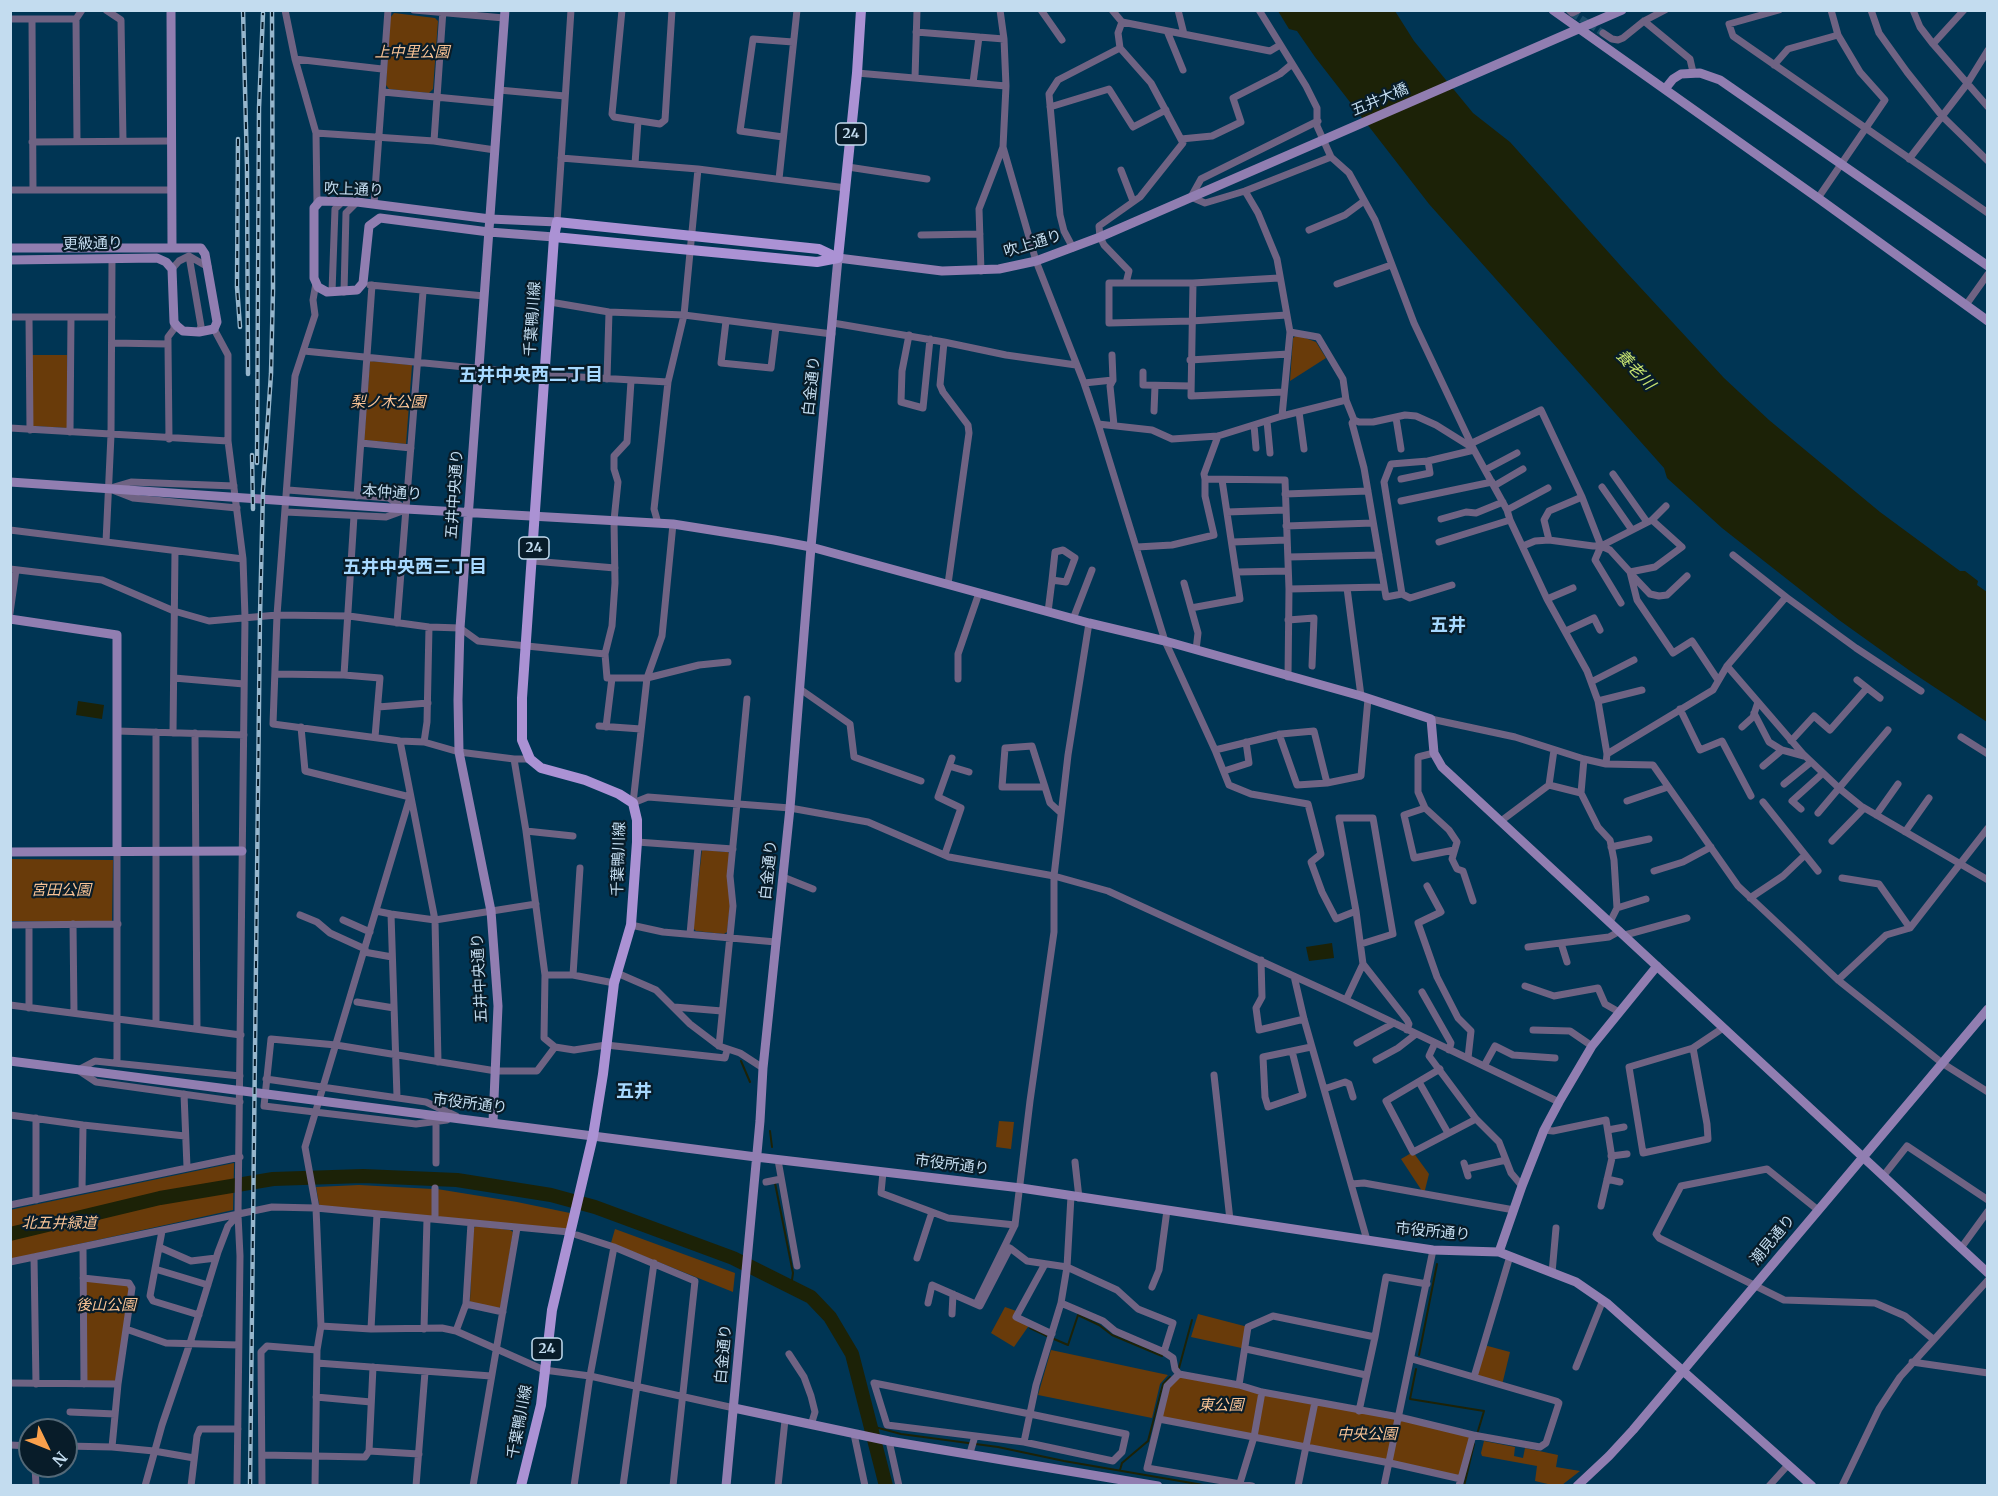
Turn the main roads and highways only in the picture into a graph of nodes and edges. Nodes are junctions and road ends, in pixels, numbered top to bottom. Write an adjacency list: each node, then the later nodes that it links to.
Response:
1 (861, 10): 4 (main road, 24)
2 (557, 222): 3 (main road, 千葉鴨川線 / 24); 4 (main road, 吹上通り)
3 (554, 237): 4 (main road, 吹上通り); 5 (main road, 千葉鴨川線 / 24)
4 (838, 258)
5 (521, 1485)

